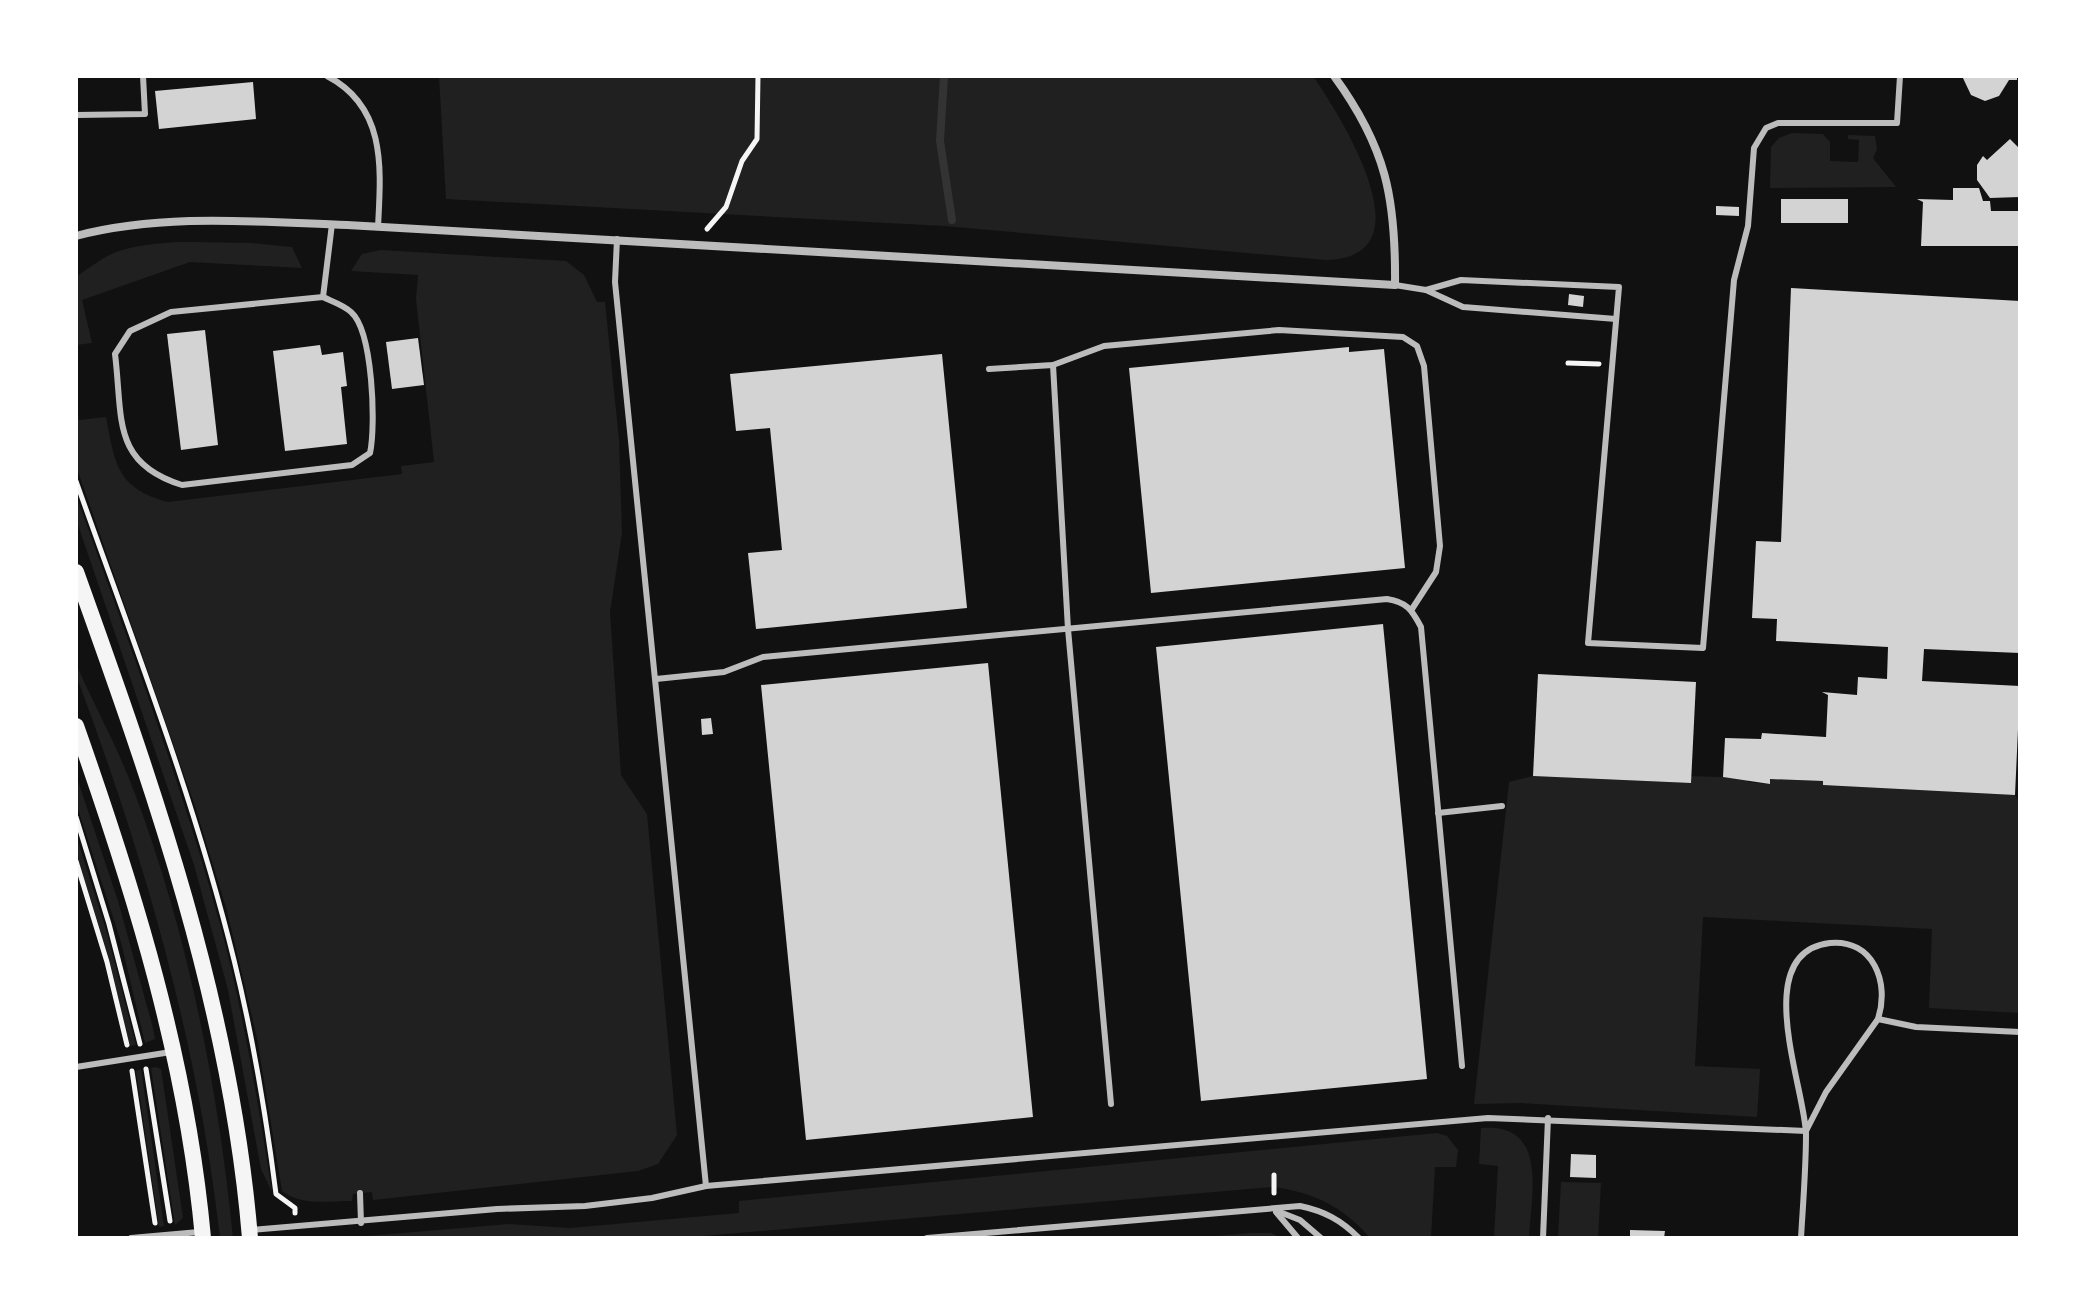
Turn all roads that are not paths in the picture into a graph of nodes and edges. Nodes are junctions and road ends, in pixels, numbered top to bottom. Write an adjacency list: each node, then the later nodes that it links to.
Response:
1 (143, 76): 5 (lane)
2 (327, 76): 7 (lane)
3 (1334, 76): 10 (street)
4 (1900, 76): 13 (lane)
5 (76, 115)
6 (332, 224): 7 (street); 8 (street); 12 (lane)
7 (378, 227): 9 (street)
8 (76, 236)
9 (617, 239): 10 (street); 19 (lane)
10 (1395, 285): 11 (lane)
11 (1426, 290): 13 (lane); 13 (lane)
12 (323, 297): 12 (lane)
13 (1616, 319)
14 (1053, 365): 15 (lane); 17 (lane); 18 (lane)
15 (989, 369)
16 (76, 572): 35 (main road)
17 (1412, 609): 18 (lane); 22 (lane)
18 (1068, 629): 19 (lane); 28 (lane)
19 (656, 679): 31 (lane)
20 (76, 726): 25 (main road)
21 (1502, 806): 22 (lane)
22 (1438, 813): 26 (lane)
23 (1878, 1019): 24 (lane); 30 (lane); 30 (lane)
24 (2020, 1032)
25 (174, 1052): 27 (lane); 36 (main road)
26 (1462, 1066)
27 (76, 1067)
28 (1111, 1104)
29 (1548, 1118): 30 (lane); 31 (lane); 42 (lane)
30 (1806, 1131): 43 (lane)
31 (706, 1186): 34 (lane)
32 (360, 1193): 34 (lane)
33 (1274, 1210): 38 (lane); 39 (lane); 40 (lane); 41 (lane)
34 (361, 1223): 35 (lane)
35 (250, 1234)
36 (203, 1235): 37 (lane)
37 (131, 1238)
38 (927, 1238)
39 (1298, 1238)
40 (1321, 1238)
41 (1359, 1238)
42 (1543, 1238)
43 (1801, 1238)

